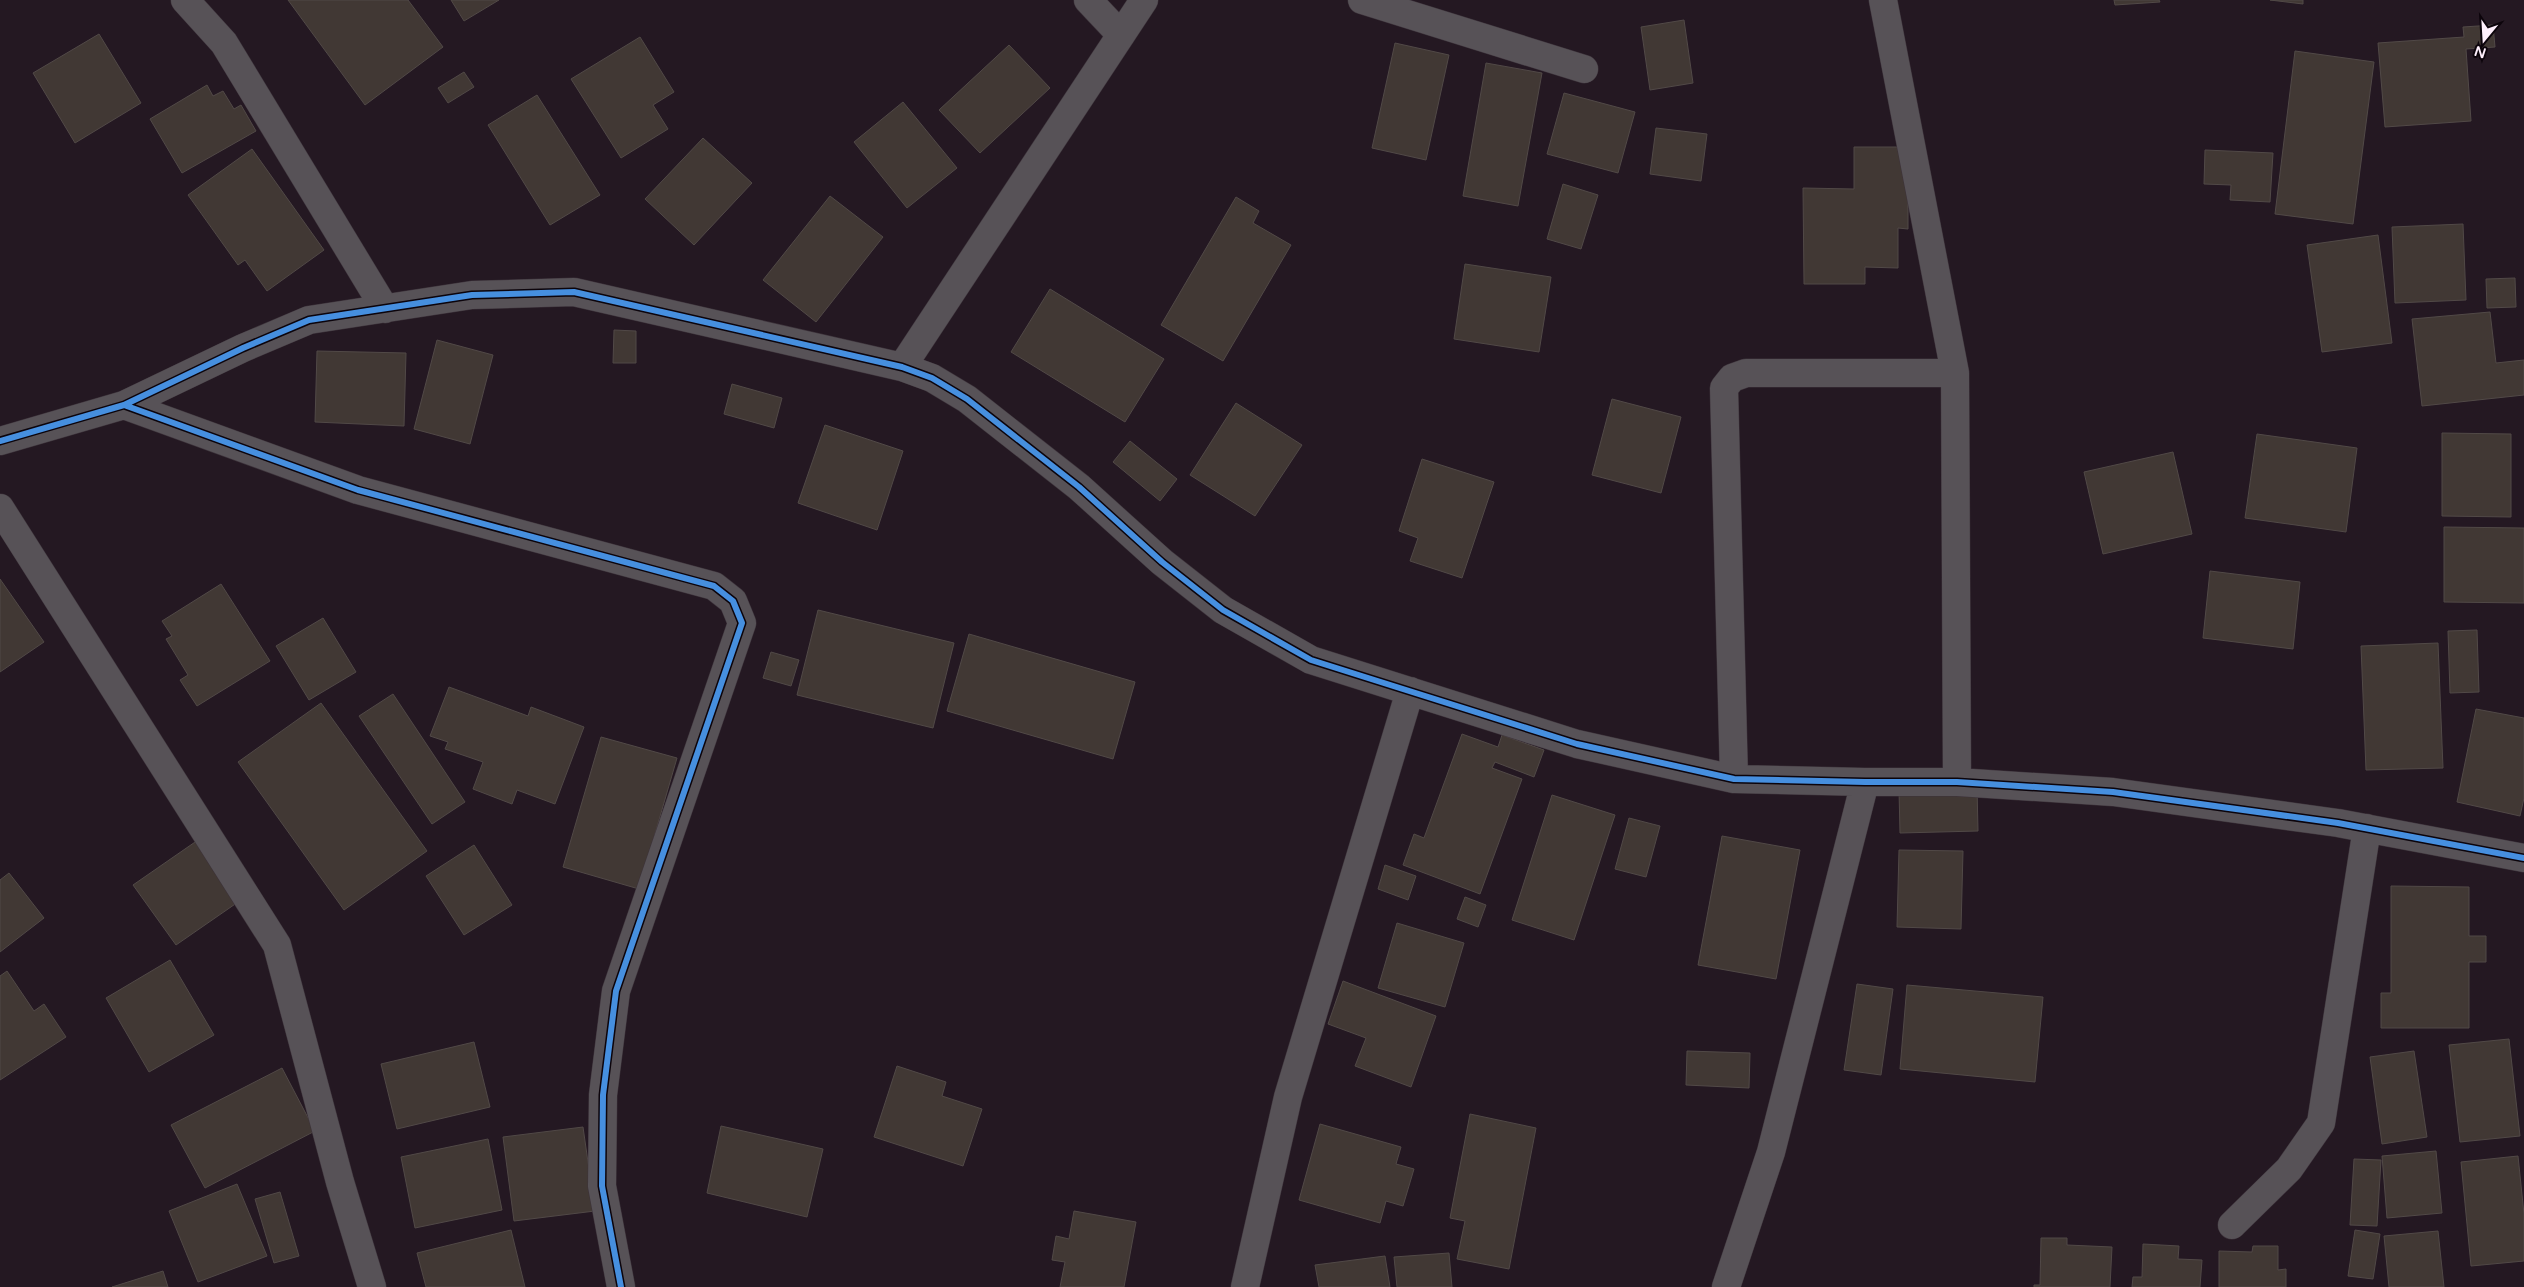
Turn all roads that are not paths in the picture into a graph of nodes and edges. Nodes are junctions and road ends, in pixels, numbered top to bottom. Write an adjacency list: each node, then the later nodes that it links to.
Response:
1 (186, 0): 8 (street)
2 (1088, 0): 6 (street)
3 (1144, 0): 6 (street)
4 (1362, 0): 7 (street)
5 (1883, 0): 10 (street)
6 (1121, 35): 9 (street)
7 (1584, 69)
8 (385, 308): 9 (street); 11 (street)
9 (902, 367): 14 (street)
10 (1955, 372): 15 (street); 17 (street)
11 (124, 405): 12 (street); 22 (street)
12 (0, 441)
13 (0, 508): 21 (street)
14 (1410, 691): 15 (street); 23 (street)
15 (1734, 779): 16 (street)
16 (1865, 782): 17 (street); 24 (street)
17 (1957, 782): 18 (street)
18 (2367, 828): 19 (street); 20 (street)
19 (2524, 858)
20 (2232, 1224)
21 (372, 1287)
22 (621, 1287)
23 (1245, 1287)
24 (1726, 1287)

